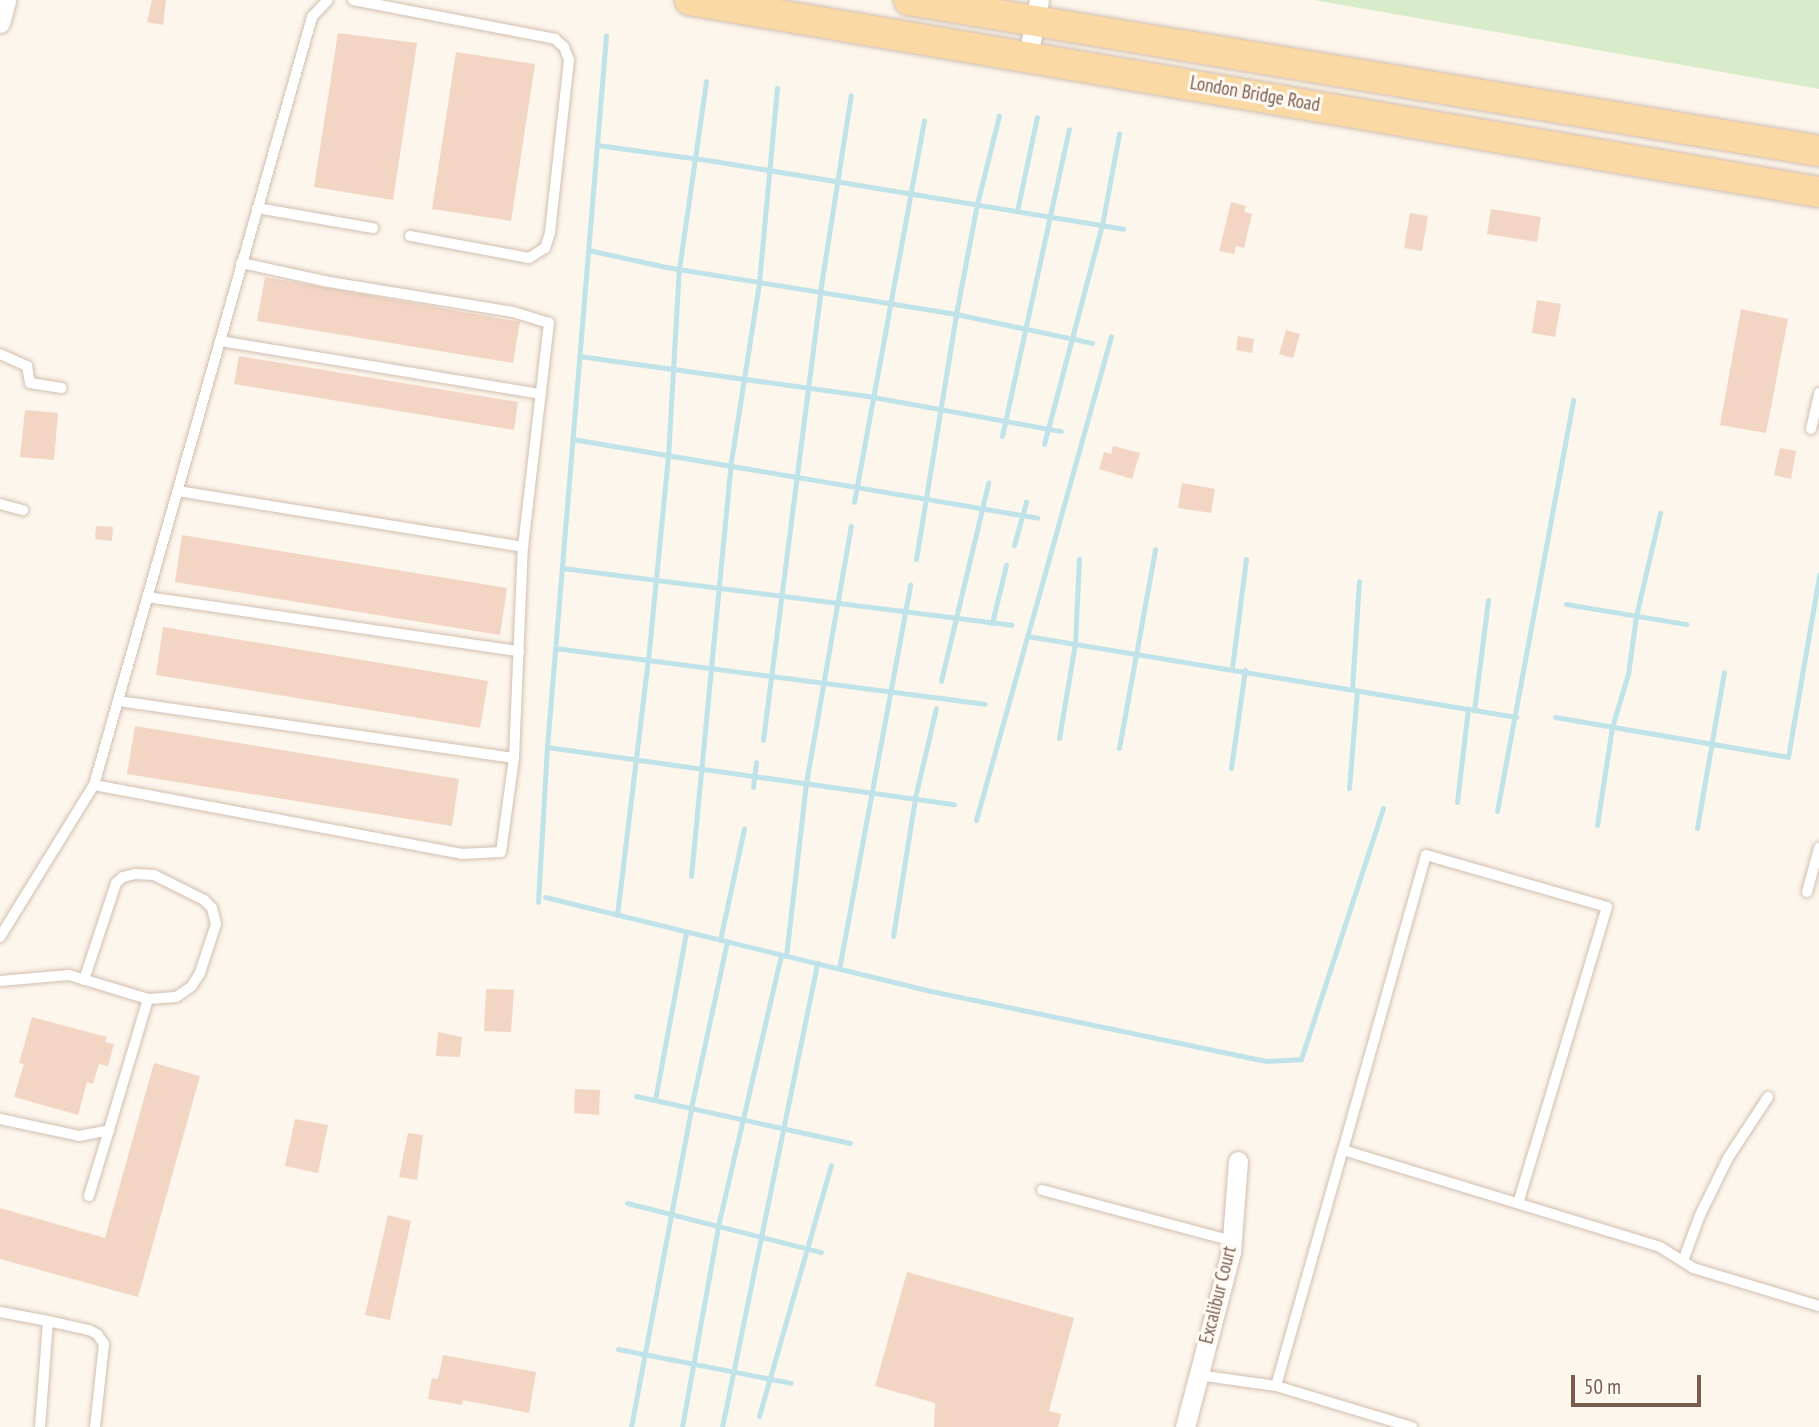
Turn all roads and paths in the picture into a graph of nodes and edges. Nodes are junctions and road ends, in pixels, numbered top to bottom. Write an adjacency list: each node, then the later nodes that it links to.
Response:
1 (6, 0): 7 (street)
2 (328, 0): 13 (lane)
3 (354, 0): 15 (lane)
4 (690, 0): 8 (main road, London Bridge Road)
5 (909, 0): 6 (main road, London Bridge Road)
6 (1037, 10): 8 (street); 9 (main road, London Bridge Road)
7 (0, 23)
8 (1028, 55): 11 (main road, London Bridge Road)
9 (1639, 121): 10 (main road, London Bridge Road); 11 (main road)
10 (1819, 150)
11 (1633, 160): 12 (main road, London Bridge Road)
12 (1819, 192)
13 (257, 208): 14 (lane); 16 (lane)
14 (373, 228)
15 (410, 236)
16 (241, 263): 17 (lane); 21 (lane)
17 (220, 341): 21 (lane); 23 (lane)
18 (0, 354): 19 (lane)
19 (62, 388)
20 (1819, 393): 22 (lane)
21 (541, 394): 26 (lane)
22 (1811, 429)
23 (177, 491): 26 (lane); 27 (lane)
24 (0, 504): 25 (lane)
25 (23, 510)
26 (523, 547): 28 (lane)
27 (147, 597): 28 (lane); 29 (lane)
28 (519, 651): 30 (lane)
29 (118, 701): 30 (lane); 31 (lane)
30 (514, 758): 31 (lane)
31 (94, 785): 34 (lane)
32 (1819, 848): 33 (lane)
33 (1807, 892)
34 (0, 937)
35 (84, 980): 36 (lane); 37 (lane); 37 (lane)
36 (0, 981)
37 (148, 999): 40 (lane)
38 (1768, 1097): 47 (lane)
39 (0, 1119): 40 (lane)
40 (109, 1130): 44 (lane)
41 (1343, 1150): 45 (lane); 45 (lane); 52 (lane)
42 (1238, 1161): 46 (street, Excalibur Court)
43 (1042, 1190): 46 (lane)
44 (89, 1196)
45 (1518, 1203): 47 (lane)
46 (1232, 1241): 51 (street, Excalibur Court)
47 (1683, 1261): 48 (lane)
48 (1819, 1306)
49 (0, 1312): 50 (lane)
50 (48, 1321): 53 (lane); 54 (lane)
51 (1198, 1375): 52 (lane); 55 (street, Excalibur Court)
52 (1276, 1385): 56 (lane)
53 (40, 1427)
54 (94, 1427)
55 (1185, 1427)
56 (1412, 1427)

